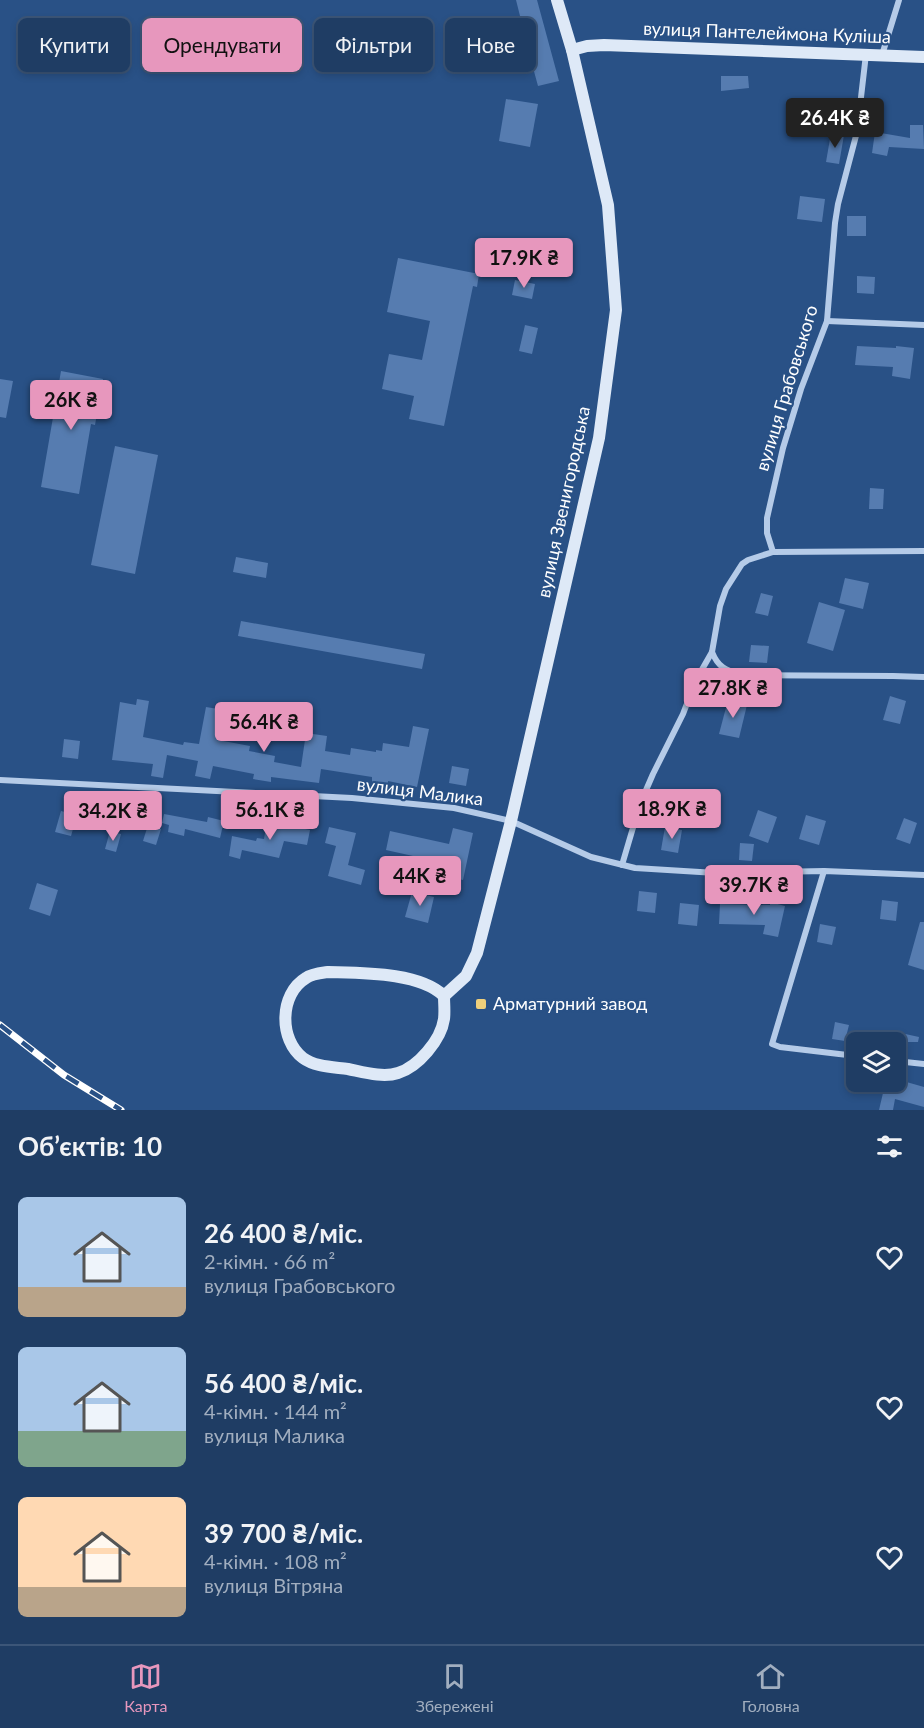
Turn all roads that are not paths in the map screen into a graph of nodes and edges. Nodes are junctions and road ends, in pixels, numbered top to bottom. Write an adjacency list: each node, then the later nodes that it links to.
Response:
1 (557, 0): 3 (street, вулиця Звенигородська)
2 (899, 0): 5 (street)
3 (572, 50): 4 (street, вулиця Пантелеймона Куліша); 14 (street, вулиця Звенигородська)
4 (866, 54): 5 (street, вулиця Пантелеймона Куліша); 7 (street, вулиця Грабовського)
5 (881, 56): 6 (street, вулиця Пантелеймона Куліша)
6 (924, 57)
7 (827, 321): 8 (street); 10 (street, вулиця Грабовського)
8 (924, 325)
9 (924, 551): 10 (street)
10 (773, 552): 11 (street)
11 (712, 652): 12 (street); 15 (street)
12 (924, 677)
13 (0, 780): 14 (street, вулиця Малика)
14 (511, 821): 15 (street, вулиця Малика); 18 (street, вулиця Звенигородська)
15 (622, 865): 16 (street, вулиця Малика)
16 (824, 871): 17 (street, вулиця Малика); 19 (street)
17 (924, 875)
18 (444, 996): 18 (street)
19 (846, 1055)
20 (906, 1062): 21 (street)
21 (924, 1064)

